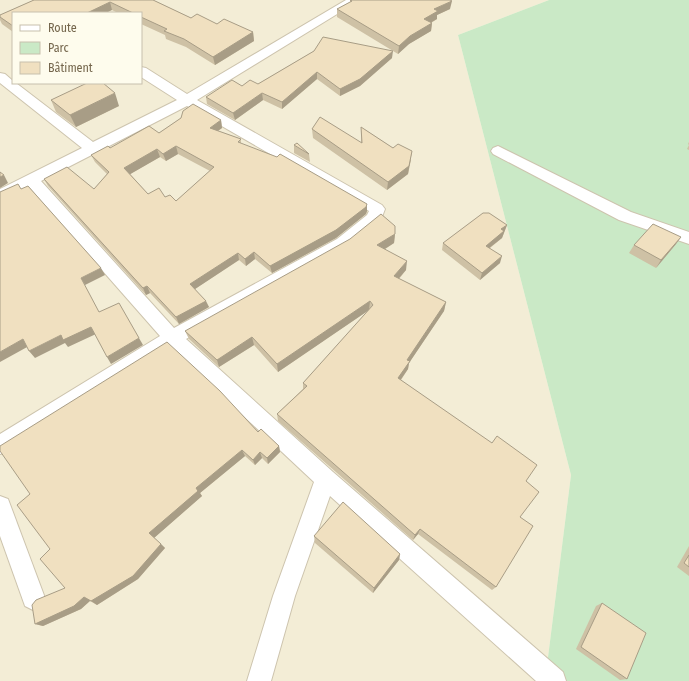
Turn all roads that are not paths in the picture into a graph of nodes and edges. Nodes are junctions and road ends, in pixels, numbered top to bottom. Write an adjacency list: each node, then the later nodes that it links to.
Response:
1 (354, 0): 4 (street)
2 (142, 72): 4 (street)
3 (0, 77): 5 (street)
4 (187, 100): 5 (street); 10 (street)
5 (92, 149): 7 (street)
6 (498, 151): 9 (street)
7 (31, 180): 8 (street); 10 (street)
8 (0, 196)
9 (689, 238)
10 (172, 338): 11 (street); 12 (street)
11 (0, 445)
12 (326, 479): 15 (street); 16 (street)
13 (0, 506): 14 (street)
14 (33, 598)
15 (259, 681)
16 (554, 681)

